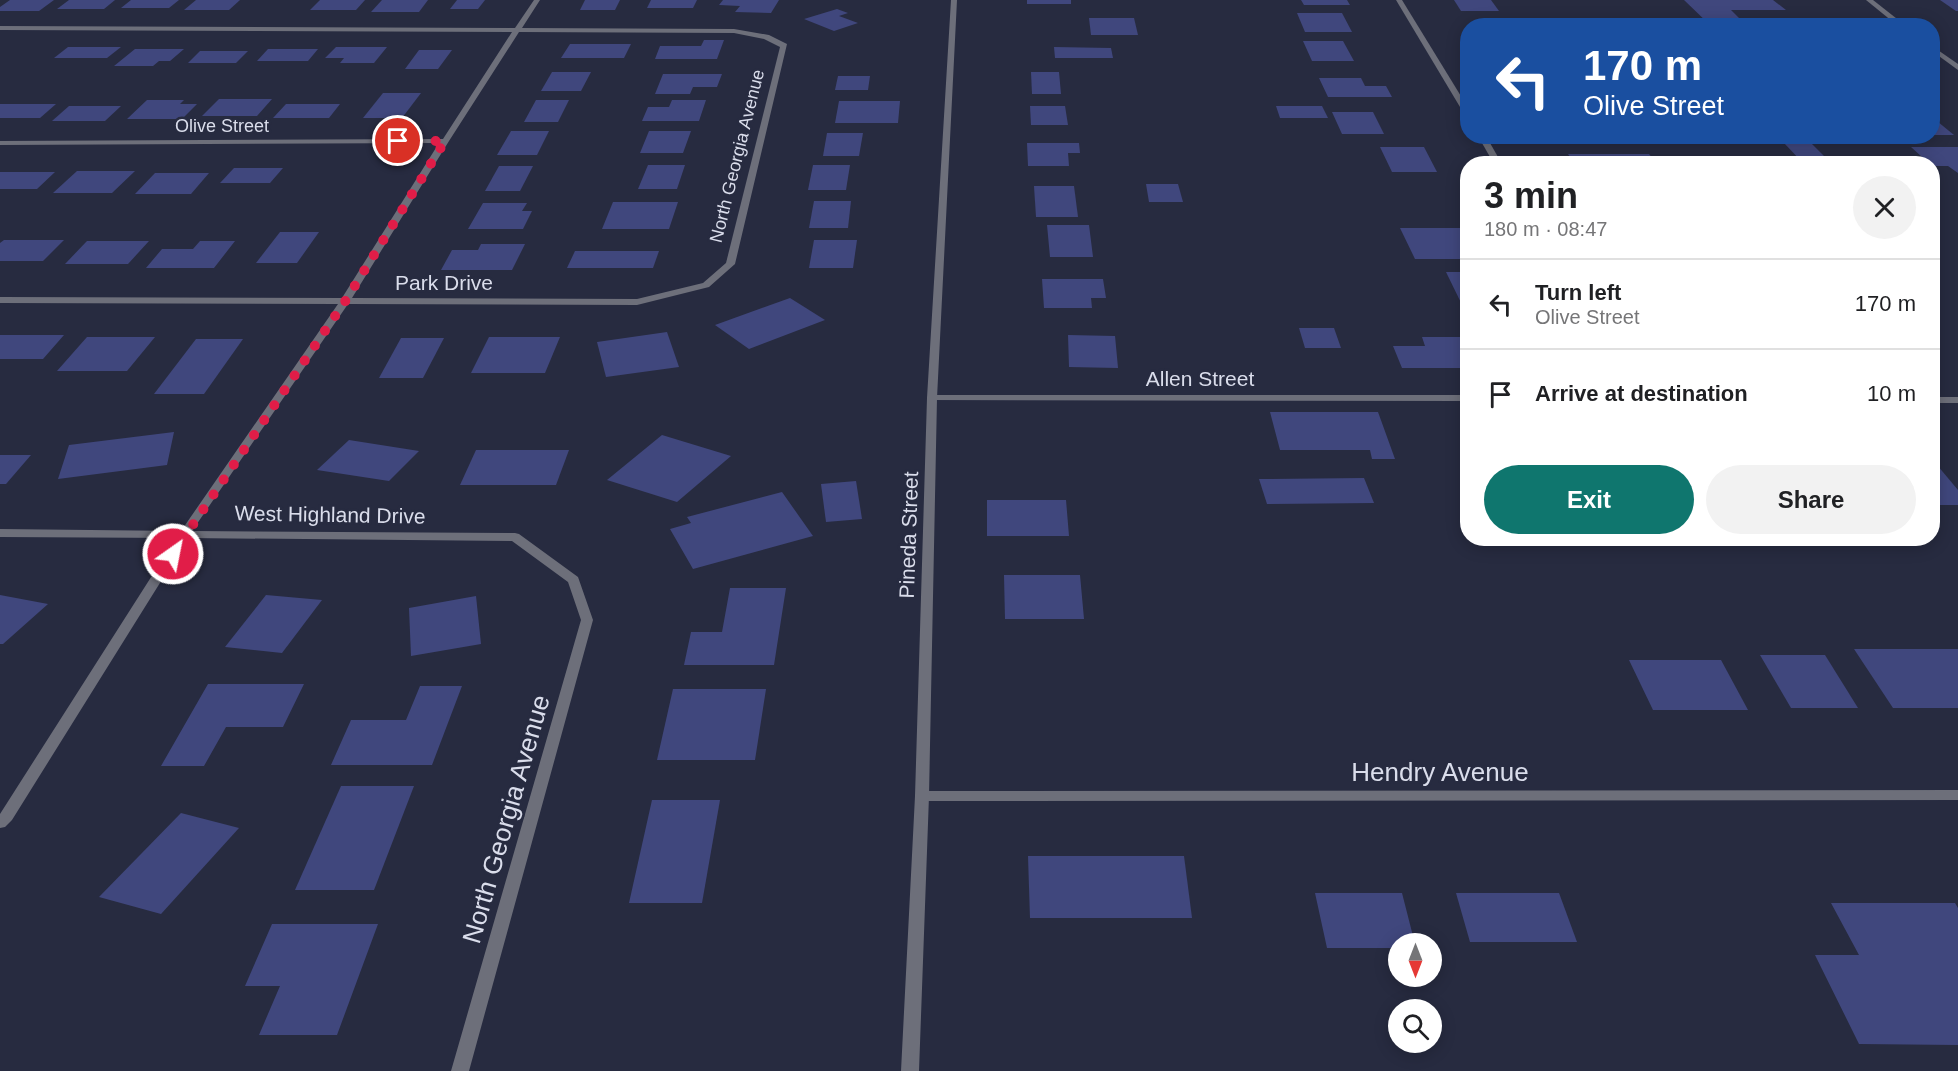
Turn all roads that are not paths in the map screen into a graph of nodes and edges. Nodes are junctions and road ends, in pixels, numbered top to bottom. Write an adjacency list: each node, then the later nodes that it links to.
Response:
1 (537, 0): 7 (street)
2 (954, 0): 16 (street, Pineda Street)
3 (1399, 0): 10 (street)
4 (1869, 0): 5 (street)
5 (1893, 18)
6 (0, 28): 7 (street)
7 (517, 29): 11 (street); 13 (street, North Georgia Avenue)
8 (1940, 54): 9 (street)
9 (1958, 68)
10 (1460, 100)
11 (445, 141): 12 (street, Olive Street); 15 (street)
12 (0, 143)
13 (706, 285): 15 (street, Park Drive)
14 (0, 300): 15 (street, Park Drive)
15 (346, 300): 21 (street)
16 (932, 398): 17 (street, Allen Street); 24 (street, Pineda Street)
17 (1460, 398)
18 (1940, 400): 19 (street)
19 (1958, 400)
20 (0, 533): 21 (street, West Highland Drive)
21 (185, 533): 22 (street, West Highland Drive); 25 (street)
22 (574, 580): 26 (street, North Georgia Avenue)
23 (1958, 795): 24 (street, Hendry Avenue)
24 (922, 796): 27 (street, Pineda Street)
25 (0, 823)
26 (460, 1071)
27 (910, 1071)

